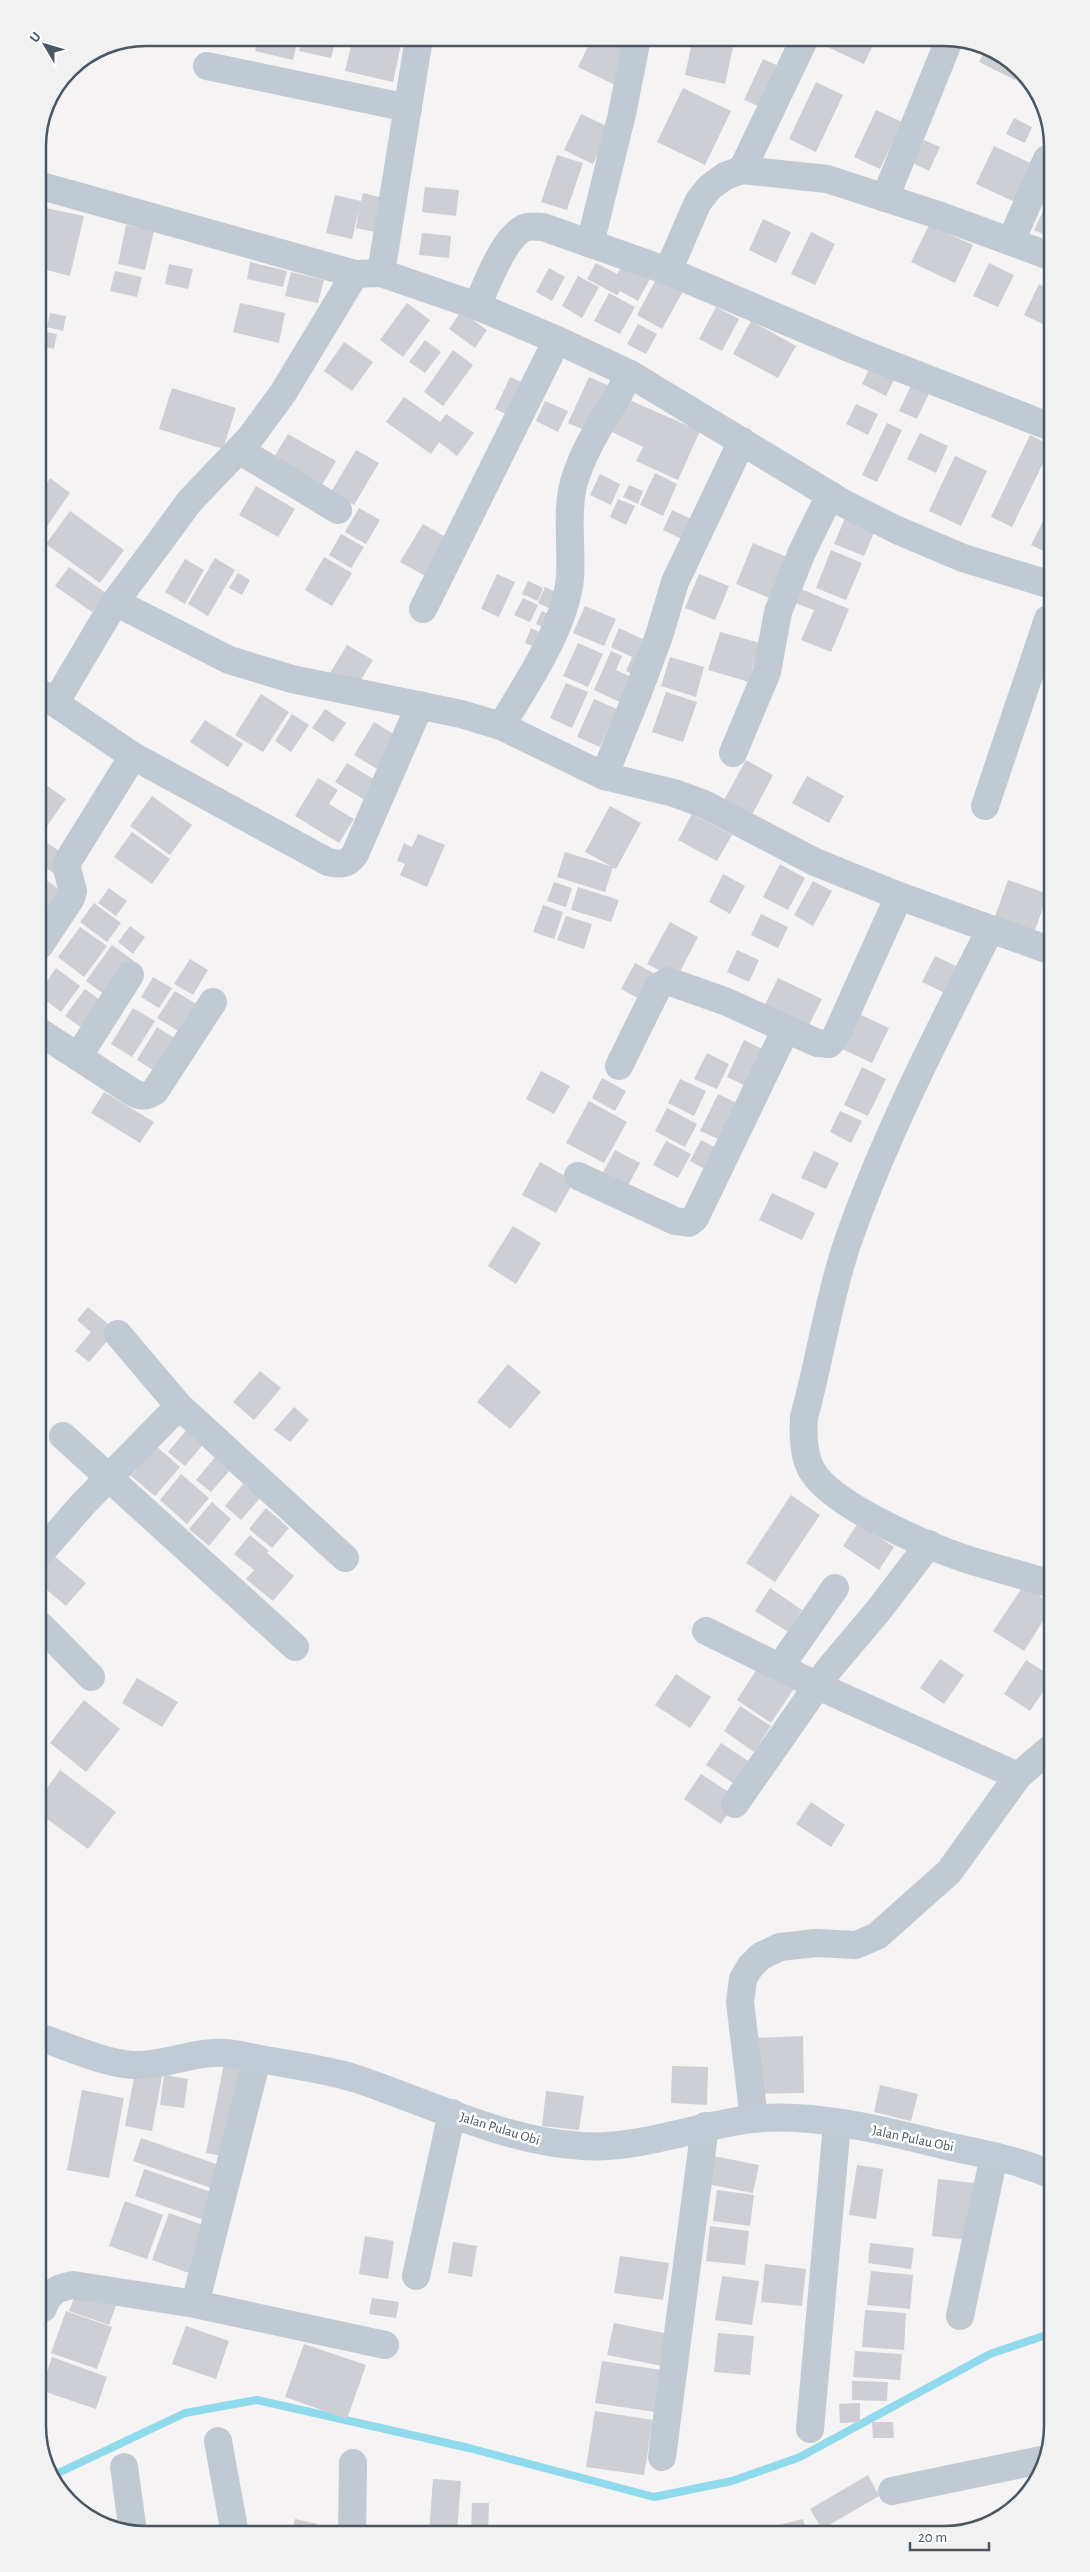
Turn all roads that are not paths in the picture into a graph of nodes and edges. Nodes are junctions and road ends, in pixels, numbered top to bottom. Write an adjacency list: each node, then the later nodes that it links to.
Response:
1 (418, 46): 6 (street)
2 (635, 46): 12 (street)
3 (800, 46): 8 (street)
4 (947, 46): 10 (street)
5 (207, 66): 6 (street)
6 (408, 108): 15 (street)
7 (1044, 166): 11 (street)
8 (742, 170): 10 (street); 14 (street)
9 (46, 187): 15 (street)
10 (886, 198): 11 (street)
11 (1011, 240): 13 (street)
12 (590, 244): 14 (street); 16 (street)
13 (1044, 254)
14 (668, 271): 19 (street)
15 (368, 273): 16 (street); 21 (street)
16 (477, 306): 17 (street)
17 (557, 340): 18 (street); 26 (street)
18 (630, 374): 20 (street); 30 (street)
19 (1044, 424)
20 (742, 441): 22 (street); 33 (street)
21 (239, 450): 23 (street); 25 (street)
22 (830, 495): 24 (street); 31 (street)
23 (338, 510)
24 (1044, 583)
25 (115, 602): 28 (street); 29 (street)
26 (423, 609)
27 (1044, 631): 34 (street)
28 (47, 698): 32 (street)
29 (420, 705): 30 (street); 32 (street)
30 (501, 726): 33 (street)
31 (733, 753)
32 (133, 756): 37 (street)
33 (604, 776): 35 (street)
34 (985, 806)
35 (899, 896): 36 (street); 41 (street)
36 (990, 930): 38 (street); 50 (street)
37 (46, 937)
38 (1044, 948)
39 (130, 975): 43 (street)
40 (213, 1002): 43 (street)
41 (786, 1029): 44 (street); 45 (street)
42 (46, 1036): 43 (street)
43 (78, 1057)
44 (619, 1066)
45 (578, 1176)
46 (118, 1334): 47 (street)
47 (179, 1406): 49 (street); 52 (street)
48 (63, 1436): 49 (street)
49 (110, 1477): 51 (street); 57 (street)
50 (928, 1544): 53 (street); 60 (street)
51 (46, 1547)
52 (345, 1558)
53 (1044, 1582)
54 (835, 1588): 58 (street)
55 (46, 1631): 59 (street)
56 (706, 1631): 58 (street)
57 (295, 1647)
58 (780, 1667): 60 (street)
59 (91, 1677)
60 (818, 1686): 62 (street); 63 (street)
61 (1044, 1754): 62 (street)
62 (1018, 1776): 67 (street)
63 (735, 1804)
64 (46, 2039): 65 (street, Jalan Pulau Obi)
65 (257, 2059): 66 (street, Jalan Pulau Obi); 74 (street)
66 (452, 2113): 69 (street, Jalan Pulau Obi); 72 (street)
67 (754, 2119): 68 (street, Jalan Pulau Obi); 69 (street, Jalan Pulau Obi)
68 (838, 2124): 70 (street, Jalan Pulau Obi); 77 (street)
69 (705, 2126): 79 (street)
70 (994, 2156): 71 (street, Jalan Pulau Obi); 75 (street)
71 (1044, 2172)
72 (416, 2276)
73 (46, 2301): 74 (street)
74 (195, 2304): 76 (street)
75 (960, 2316)
76 (385, 2345)
77 (810, 2429)
78 (218, 2441): 85 (street)
79 (662, 2457)
80 (1037, 2461): 83 (street)
81 (353, 2463): 86 (street)
82 (124, 2467): 84 (street)
83 (892, 2491)
84 (133, 2525)
85 (234, 2526)
86 (352, 2526)

